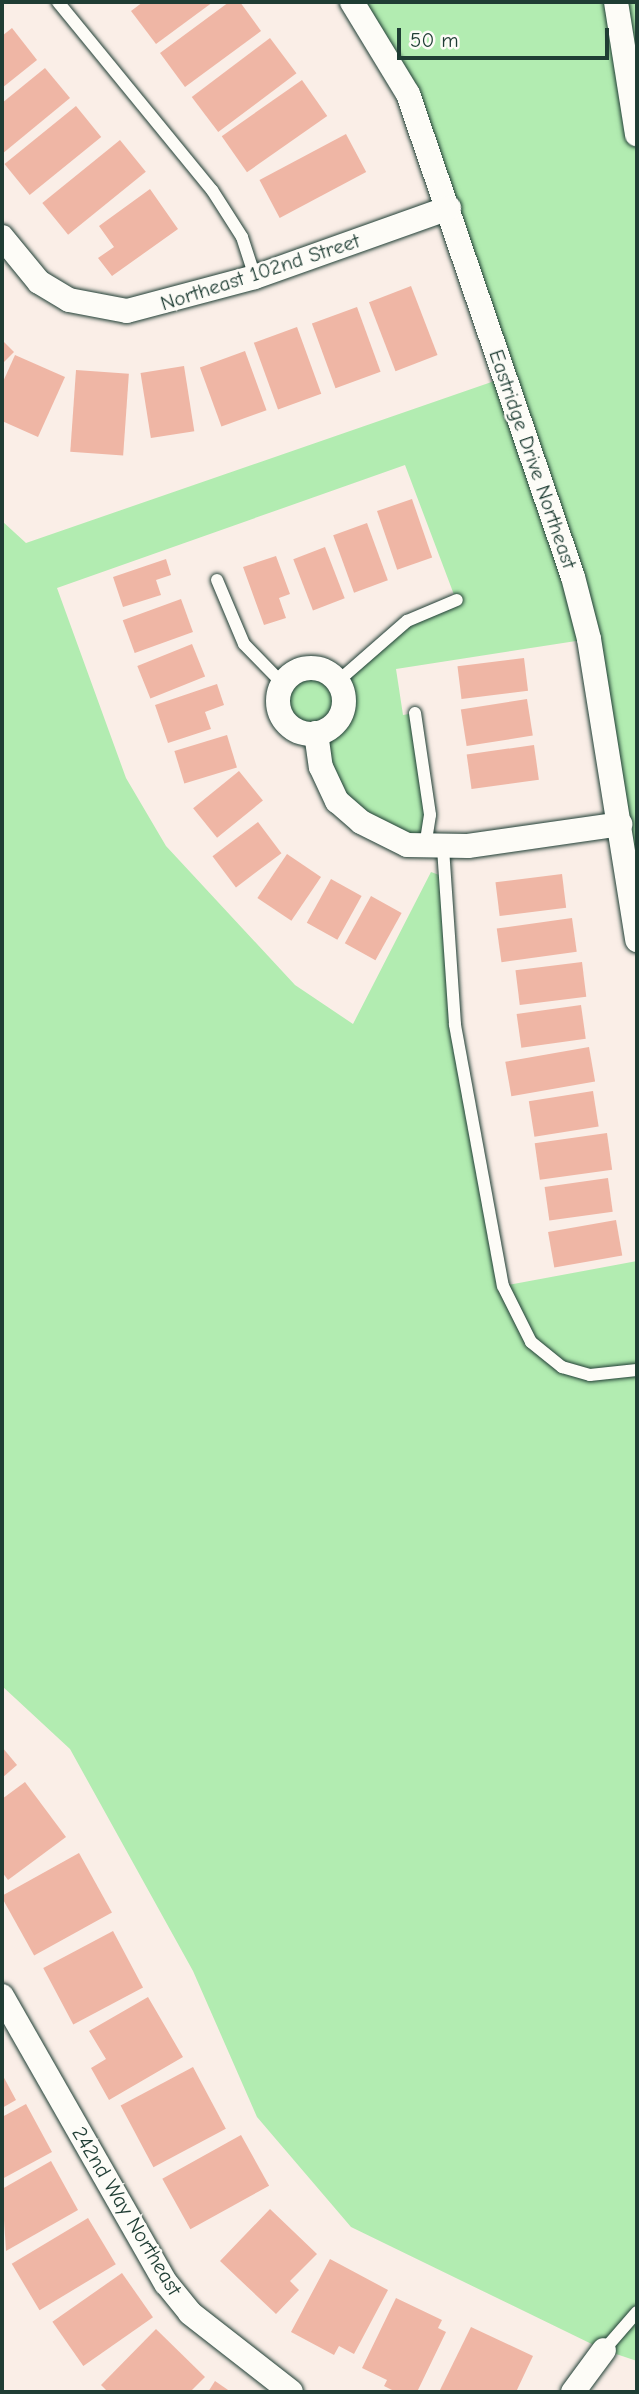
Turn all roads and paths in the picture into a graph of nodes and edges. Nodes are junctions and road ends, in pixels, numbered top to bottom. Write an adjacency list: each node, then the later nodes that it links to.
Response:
1 (58, 2): 7 (lane)
2 (352, 2): 5 (street, Eastridge Drive Northeast)
3 (616, 2): 4 (street)
4 (637, 134)
5 (449, 208): 7 (street, Northeast 102nd Street); 14 (street, Eastridge Drive Northeast)
6 (2, 237): 7 (street, Northeast 102nd Street)
7 (255, 277)
8 (217, 580): 11 (lane)
9 (457, 600): 10 (lane)
10 (337, 682): 11 (street); 13 (street)
11 (283, 684): 13 (street)
12 (415, 713): 15 (lane)
13 (316, 733): 15 (street)
14 (620, 824): 15 (street); 16 (street, Eastridge Drive Northeast)
15 (434, 847): 17 (lane)
16 (637, 940)
17 (637, 1370)
18 (2, 1996): 21 (street, 242nd Way Northeast)
19 (637, 2312): 20 (lane)
20 (604, 2350): 22 (street)
21 (290, 2392)
22 (573, 2392)

